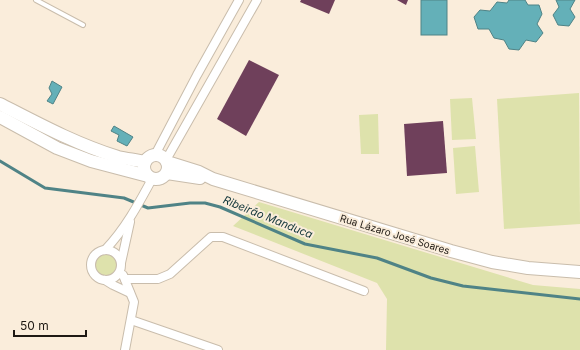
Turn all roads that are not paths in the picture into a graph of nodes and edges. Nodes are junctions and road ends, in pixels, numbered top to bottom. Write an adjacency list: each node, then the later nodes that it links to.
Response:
1 (36, 0): 4 (lane)
2 (239, 0): 7 (street)
3 (256, 0): 7 (street)
4 (83, 26)
5 (0, 104): 7 (main road, Rua Lázaro José Soares)
6 (0, 117): 8 (main road)
7 (160, 162): 8 (main road); 8 (main road); 12 (main road, Rua Lázaro José Soares)
8 (150, 178): 9 (street)
9 (132, 216): 10 (street); 11 (street)
10 (105, 250): 11 (street); 14 (street)
11 (121, 266): 13 (street); 14 (street)
12 (580, 272)
13 (125, 279): 15 (street); 16 (street)
14 (106, 280): 16 (street)
15 (364, 291)
16 (130, 292): 17 (street)
17 (131, 320): 18 (street); 19 (street)
18 (125, 350)
19 (218, 350)

